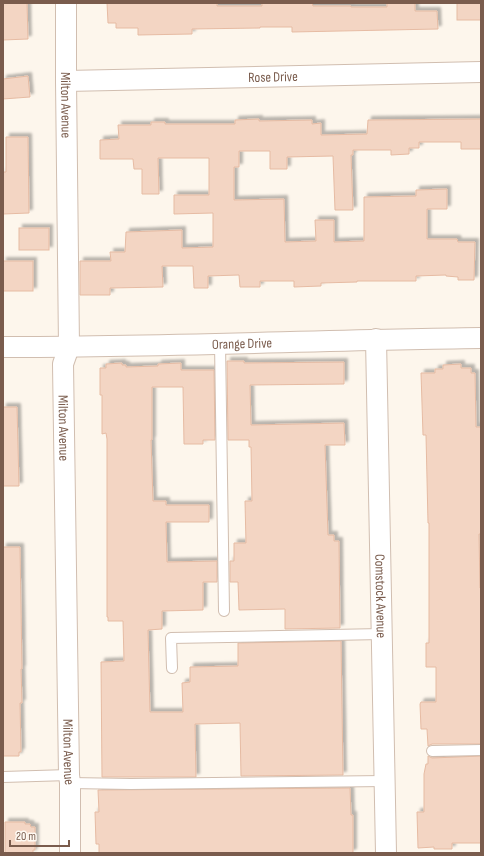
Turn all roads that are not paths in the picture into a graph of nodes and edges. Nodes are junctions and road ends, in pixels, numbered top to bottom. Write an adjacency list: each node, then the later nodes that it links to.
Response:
1 (66, 3): 3 (street, Milton Avenue)
2 (481, 72): 3 (street, Rose Drive)
3 (66, 81): 8 (street, Milton Avenue)
4 (481, 338): 5 (street, Orange Drive)
5 (376, 339): 6 (street, Orange Drive); 10 (street, Comstock Avenue)
6 (220, 343): 8 (street, Orange Drive); 9 (lane)
7 (3, 347): 8 (street, Orange Drive)
8 (69, 347): 15 (street, Milton Avenue)
9 (224, 611)
10 (382, 634): 11 (lane); 16 (street, Comstock Avenue)
11 (172, 668)
12 (481, 750): 13 (lane)
13 (432, 751)
14 (3, 776): 15 (lane)
15 (70, 779): 16 (lane); 17 (street, Milton Avenue)
16 (385, 781): 18 (street, Comstock Avenue)
17 (70, 853)
18 (386, 853)

